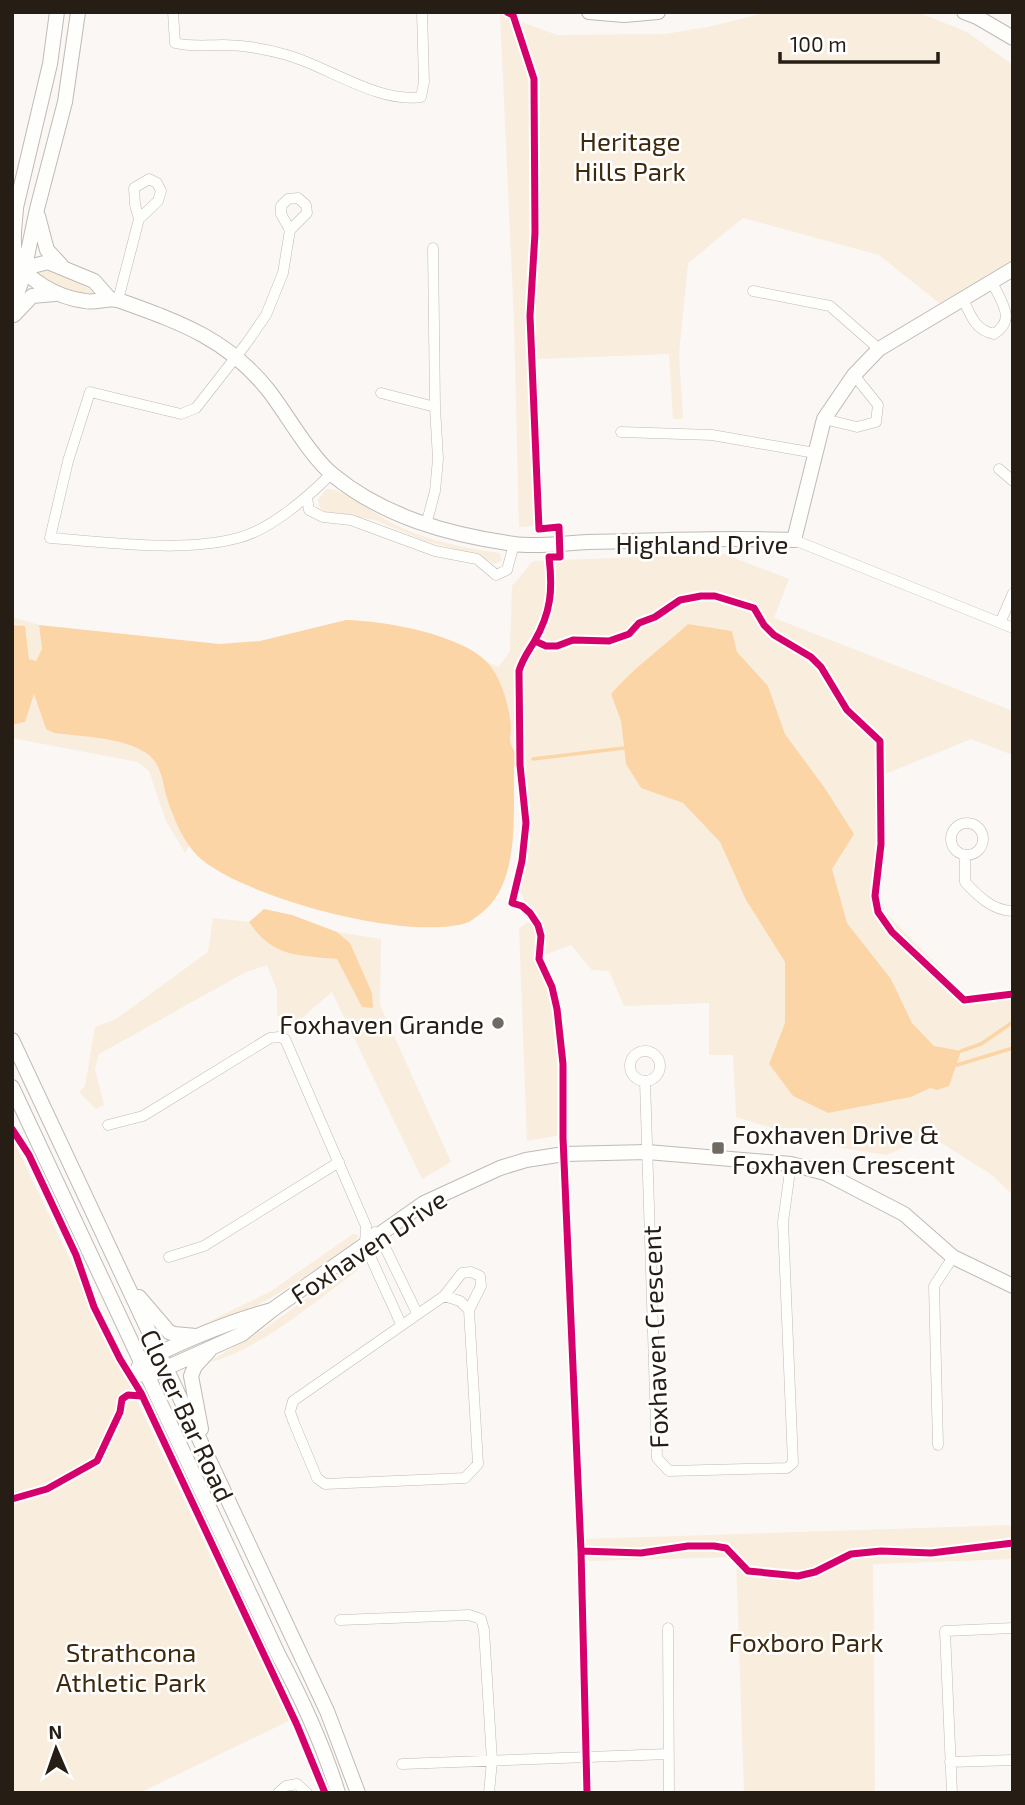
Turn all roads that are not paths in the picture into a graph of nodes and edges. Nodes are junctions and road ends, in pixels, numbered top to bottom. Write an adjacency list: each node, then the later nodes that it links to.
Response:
1 (57, 12): 10 (street)
2 (78, 12): 9 (street)
3 (173, 12): 4 (street)
4 (422, 12)
5 (589, 12): 6 (street)
6 (659, 12)
7 (964, 12): 8 (street)
8 (1013, 38)
9 (37, 209): 14 (street); 15 (street)
10 (13, 215): 14 (street)
11 (139, 219): 20 (street)
12 (290, 230): 25 (street)
13 (433, 248): 28 (street)
14 (16, 265): 15 (street, Highland Drive); 19 (street); 22 (street)
15 (65, 268): 20 (street, Highland Drive)
16 (1013, 269): 17 (street)
17 (992, 282): 21 (street); 21 (street)
18 (753, 291): 24 (street)
19 (57, 294): 20 (street, Highland Drive); 23 (street)
20 (113, 299): 25 (street, Highland Drive)
21 (963, 299): 24 (street)
22 (12, 308)
23 (12, 317)
24 (879, 349): 26 (street)
25 (236, 356): 33 (street, Highland Drive); 35 (street)
26 (854, 374): 29 (street); 29 (street)
27 (381, 393): 28 (street)
28 (435, 408): 36 (street)
29 (824, 419): 31 (street)
30 (621, 432): 31 (street)
31 (815, 453): 37 (street)
32 (999, 469): 34 (street)
33 (331, 474): 35 (street); 36 (street, Highland Drive)
34 (1013, 481)
35 (307, 498): 38 (street)
36 (426, 525): 38 (street, Highland Drive)
37 (794, 540): 38 (street, Highland Drive); 40 (street, Highland Drive)
38 (514, 544)
39 (1013, 593): 40 (street)
40 (1000, 623): 41 (street, Highland Drive)
41 (1013, 628)
42 (965, 855): 43 (street)
43 (1013, 911)
44 (12, 1040): 47 (street, Clover Bar Road)
45 (645, 1082): 50 (street)
46 (12, 1087): 48 (street, Clover Bar Road)
47 (38, 1094): 48 (street); 58 (street, Clover Bar Road)
48 (16, 1105): 68 (street, Clover Bar Road)
49 (108, 1125): 51 (street)
50 (647, 1152): 52 (street, Foxhaven Drive); 52 (street, Foxhaven Crescent); 54 (street, Foxhaven Drive)
51 (339, 1162): 53 (street); 57 (street)
52 (791, 1164): 56 (street, Foxhaven Drive)
53 (366, 1226): 54 (street); 55 (street)
54 (379, 1235): 55 (street, Foxhaven Drive); 63 (street)
55 (365, 1245): 61 (street, Foxhaven Drive); 64 (street)
56 (953, 1256): 59 (street, Foxhaven Drive); 71 (street)
57 (169, 1257)
58 (127, 1283): 65 (street); 67 (street, Clover Bar Road)
59 (1013, 1286)
60 (444, 1296): 62 (street); 62 (street); 63 (street)
61 (272, 1310): 65 (street, Foxhaven Drive); 66 (street, Foxhaven Drive)
62 (469, 1310): 64 (street)
63 (417, 1313): 64 (street)
64 (401, 1324)
65 (201, 1336): 67 (street, Foxhaven Drive)
66 (212, 1348): 69 (street, Foxhaven Drive); 72 (street)
67 (159, 1353): 68 (street, Foxhaven Drive); 69 (street, Clover Bar Road)
68 (141, 1362): 70 (street)
69 (166, 1368): 70 (street, Foxhaven Drive); 72 (street, Clover Bar Road)
70 (148, 1376): 83 (street, Clover Bar Road)
71 (938, 1445)
72 (206, 1452): 84 (street, Clover Bar Road)
73 (340, 1620): 78 (street)
74 (668, 1628): 76 (street)
75 (1013, 1628): 79 (street)
76 (669, 1754): 78 (street); 86 (street)
77 (1013, 1760): 79 (street)
78 (492, 1761): 80 (street); 85 (street)
79 (950, 1762): 87 (street)
80 (402, 1764)
81 (278, 1793): 82 (street)
82 (307, 1793)
83 (338, 1793)
84 (358, 1793)
85 (489, 1793)
86 (669, 1793)
87 (952, 1793)

